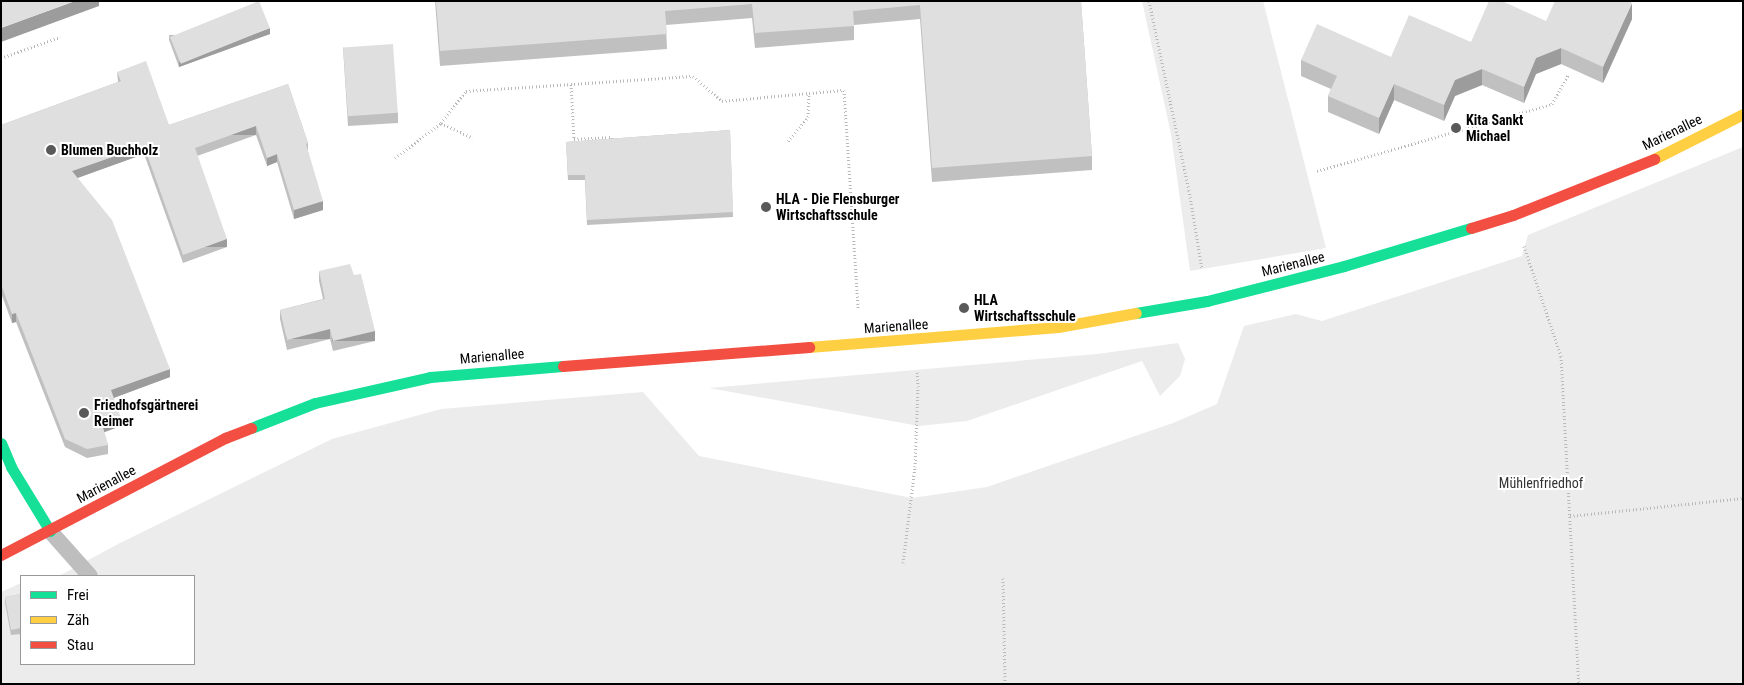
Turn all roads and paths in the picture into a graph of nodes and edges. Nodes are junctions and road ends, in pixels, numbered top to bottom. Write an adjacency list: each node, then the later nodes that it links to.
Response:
1 (1149, 1): 15 (path)
2 (60, 37): 3 (path)
3 (1, 58)
4 (1568, 75): 13 (path)
5 (571, 84): 6 (path); 8 (path); 11 (path)
6 (809, 93): 10 (path); 17 (path)
7 (1743, 114): 14 (main road, Marienallee)
8 (441, 123): 9 (path); 12 (path)
9 (473, 138)
10 (788, 140)
11 (613, 151)
12 (396, 158)
13 (1317, 171)
14 (1513, 215): 15 (main road, Marienallee); 20 (path)
15 (1207, 301): 16 (main road, Marienallee)
16 (914, 339): 17 (main road, Marienallee); 23 (path)
17 (860, 343): 21 (main road, Marienallee)
18 (1, 444): 21 (main road)
19 (1743, 498): 20 (path)
20 (1570, 516): 27 (path)
21 (50, 530): 22 (main road, Marienallee); 24 (lane)
22 (1, 555)
23 (903, 563)
24 (89, 575)
25 (1003, 578): 26 (path)
26 (1006, 684)
27 (1579, 684)

